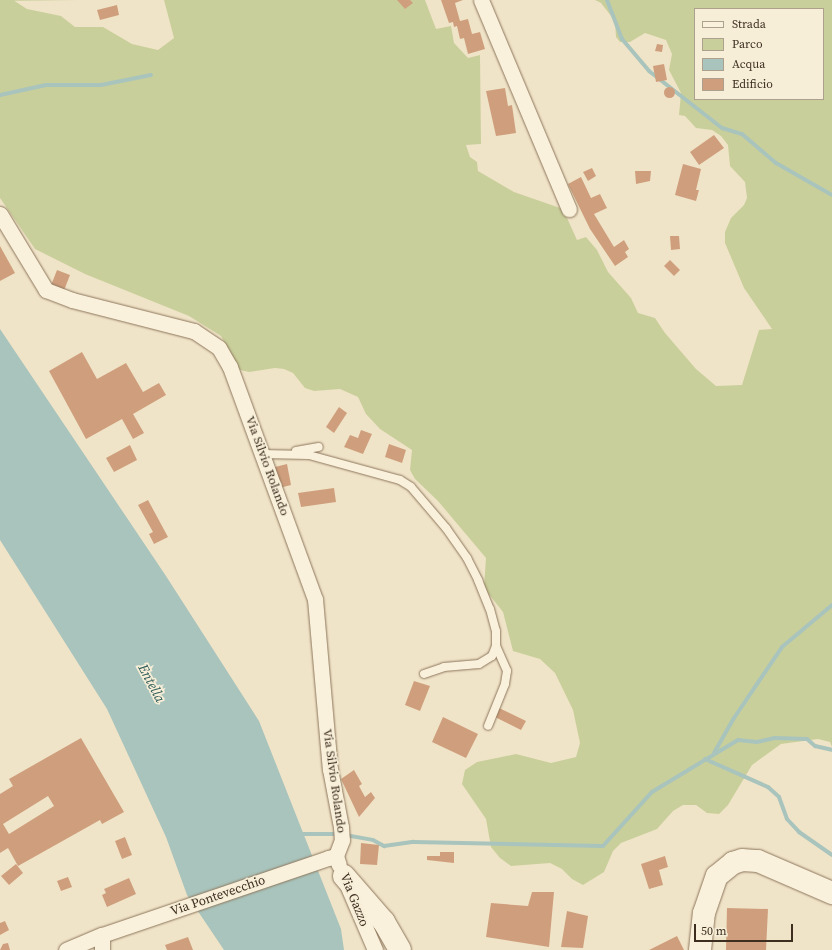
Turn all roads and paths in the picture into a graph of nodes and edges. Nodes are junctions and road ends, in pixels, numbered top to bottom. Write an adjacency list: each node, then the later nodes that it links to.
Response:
1 (482, 0): 2 (street)
2 (568, 208)
3 (0, 214): 6 (street, Via Silvio Rolando)
4 (319, 447): 5 (lane)
5 (285, 453): 6 (lane); 7 (lane)
6 (262, 454): 10 (street, Via Silvio Rolando)
7 (496, 646): 8 (lane); 9 (lane)
8 (424, 674)
9 (488, 726)
10 (336, 863): 12 (street, Via Pontevecchio); 15 (street, Via Gazzo); 16 (street)
11 (832, 893): 17 (street)
12 (105, 934): 13 (street, Via Pontevecchio); 14 (street)
13 (66, 950)
14 (102, 950)
15 (375, 950)
16 (400, 950)
17 (700, 950)

